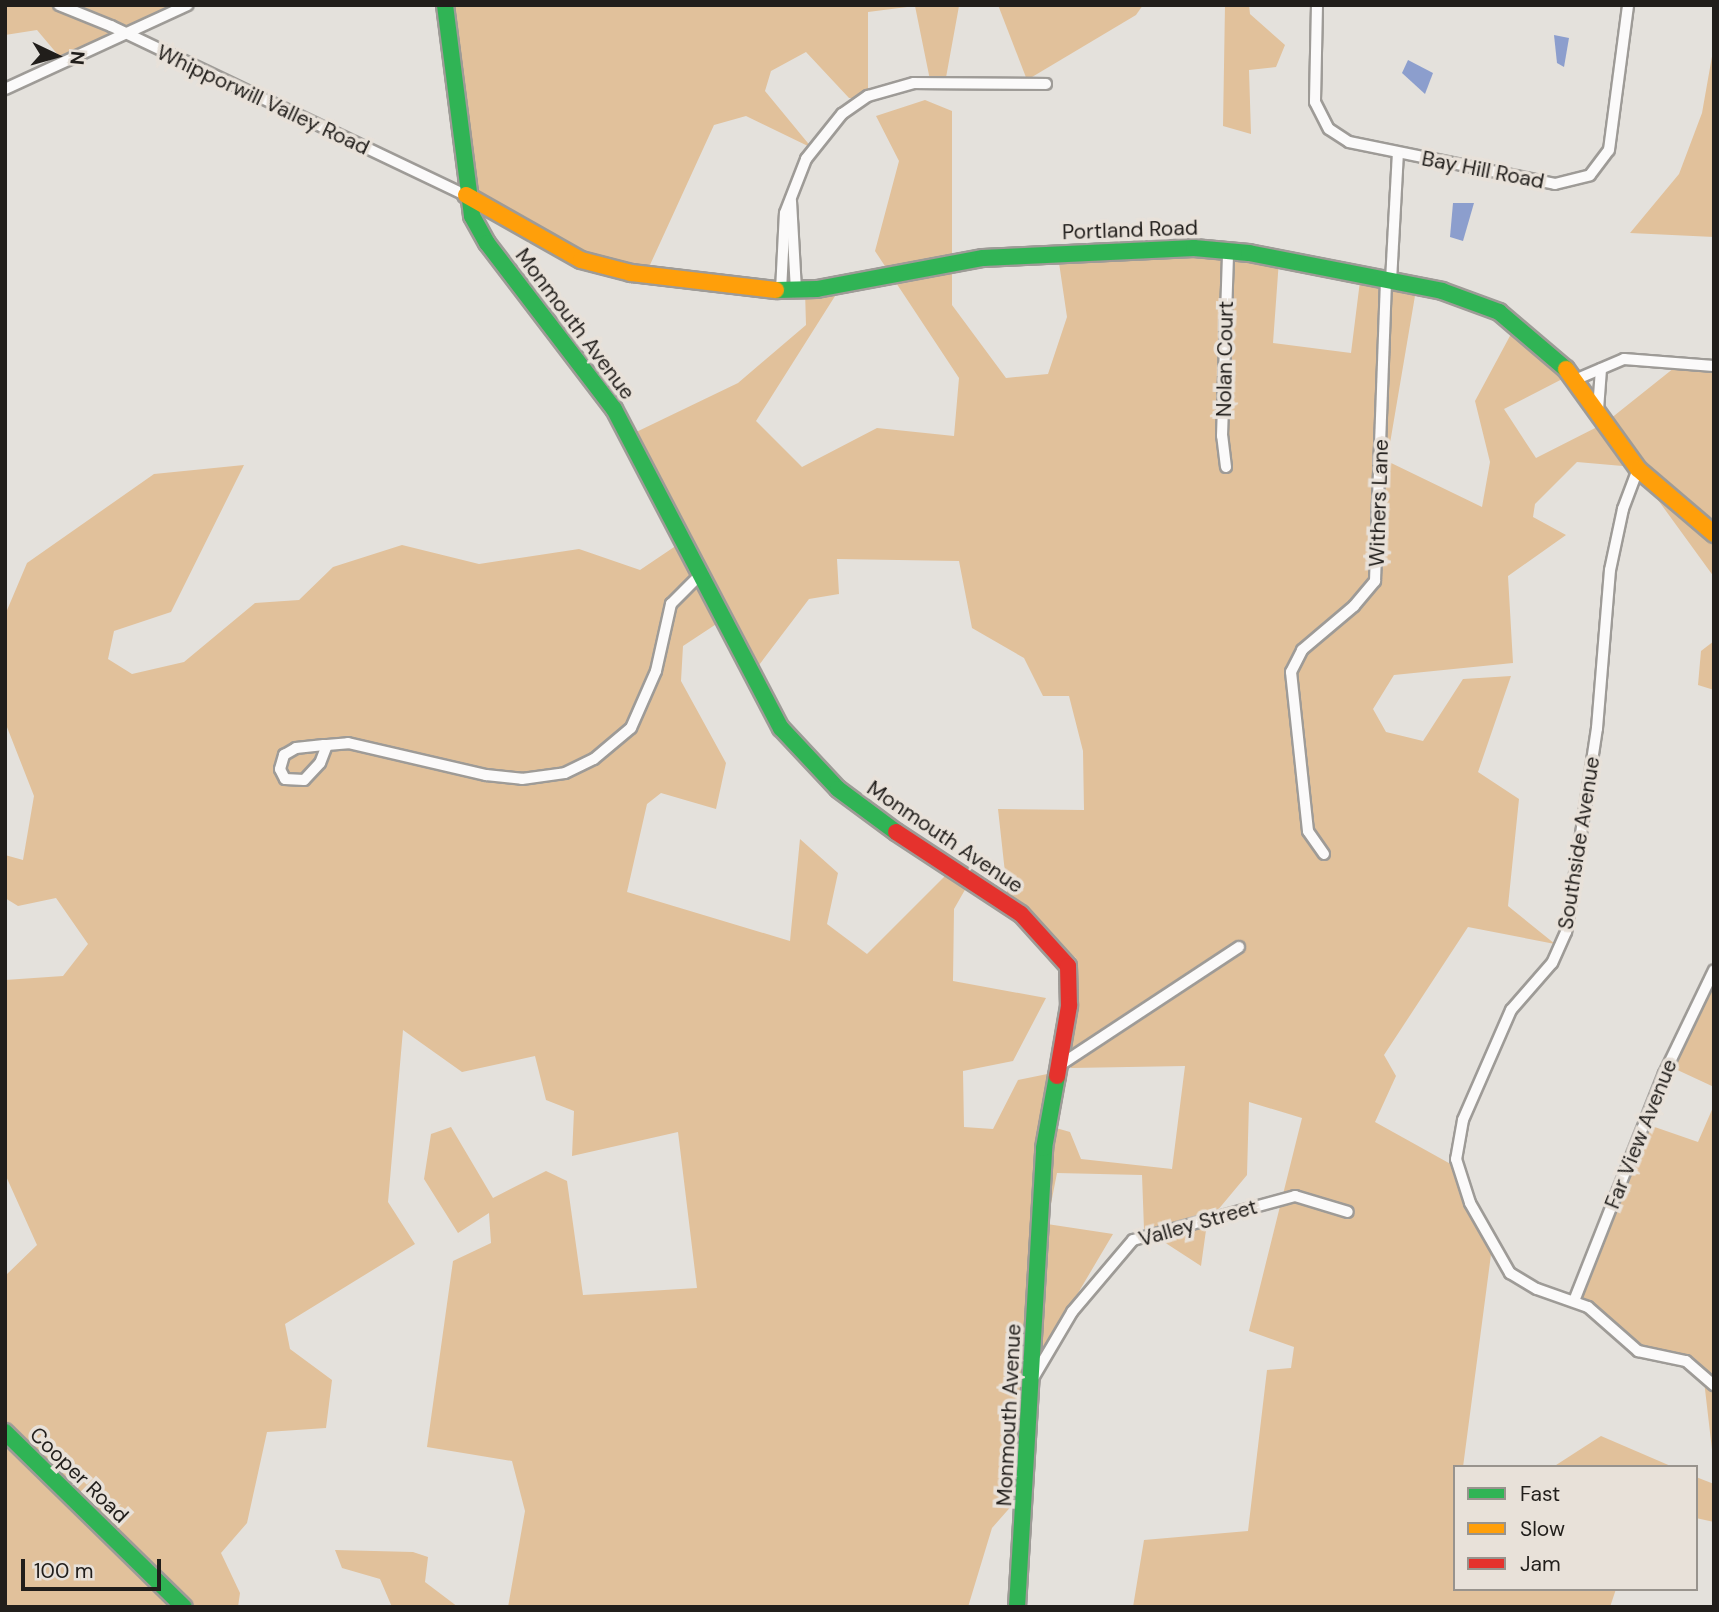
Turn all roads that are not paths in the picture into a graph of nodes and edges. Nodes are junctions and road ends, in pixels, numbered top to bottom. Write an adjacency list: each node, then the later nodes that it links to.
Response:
1 (59, 5): 6 (street, Whipporwill Valley Road)
2 (188, 5): 6 (street)
3 (444, 5): 10 (street, Monmouth Avenue)
4 (1317, 5): 9 (street, Bay Hill Road)
5 (1628, 5): 9 (street, Bay Hill Road)
6 (123, 34): 8 (street); 10 (street, Whipporwill Valley Road)
7 (1046, 84): 13 (street)
8 (5, 89)
9 (1398, 153): 12 (street, Withers Lane)
10 (466, 195): 13 (street, Portland Road); 21 (street, Monmouth Avenue)
11 (1228, 251): 12 (street, Portland Road); 13 (street, Portland Road); 18 (street, Nolan Court)
12 (1389, 280): 16 (street, Portland Road); 23 (street, Withers Lane)
13 (789, 290)
14 (1714, 366): 15 (street)
15 (1601, 369): 16 (street); 17 (street)
16 (1577, 379): 17 (street, Portland Road)
17 (1598, 410): 19 (street, Portland Road)
18 (1226, 467)
19 (1638, 469): 20 (street, Portland Road); 28 (street, Southside Avenue)
20 (1714, 534)
21 (701, 574): 22 (street); 26 (street, Monmouth Avenue)
22 (327, 745): 22 (street)
23 (1324, 854)
24 (1239, 947): 26 (street)
25 (1714, 970): 28 (street, Far View Avenue)
26 (1056, 1067): 29 (street, Monmouth Avenue)
27 (1348, 1212): 29 (street, Valley Street)
28 (1574, 1301): 30 (street, Southside Avenue)
29 (1032, 1380): 33 (street, Monmouth Avenue)
30 (1714, 1385)
31 (5, 1432): 32 (street, Cooper Road)
32 (184, 1607)
33 (1017, 1607)

